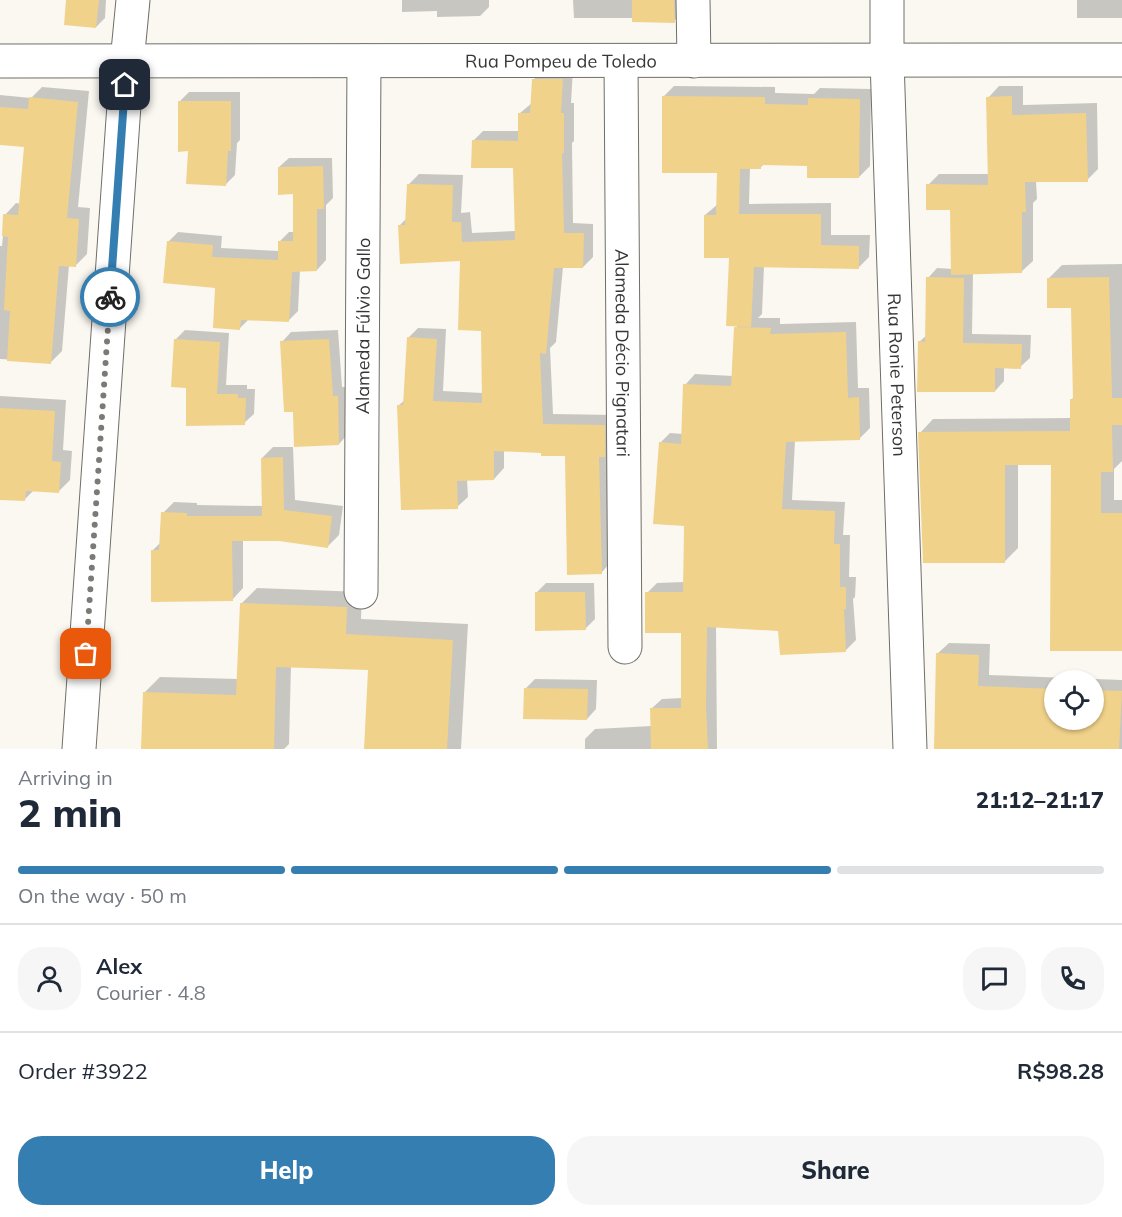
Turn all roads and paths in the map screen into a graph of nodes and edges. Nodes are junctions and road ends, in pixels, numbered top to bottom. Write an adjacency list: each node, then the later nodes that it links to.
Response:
1 (133, 0): 10 (street)
2 (693, 0): 9 (street)
3 (887, 0): 4 (street, Rua Ronie Peterson)
4 (887, 60): 5 (street, Rua Pompeu de Toledo); 9 (street, Rua Pompeu de Toledo); 14 (street, Rua Ronie Peterson)
5 (1122, 60)
6 (0, 61): 10 (street, Rua Pompeu de Toledo)
7 (364, 61): 8 (street, Rua Pompeu de Toledo); 10 (street, Rua Pompeu de Toledo); 11 (street, Alameda Fúlvio Gallo)
8 (621, 61): 9 (street, Rua Pompeu de Toledo); 12 (street, Alameda Décio Pignatari)
9 (694, 61)
10 (127, 62): 13 (street)
11 (361, 592)
12 (625, 647)
13 (79, 749)
14 (910, 749)

